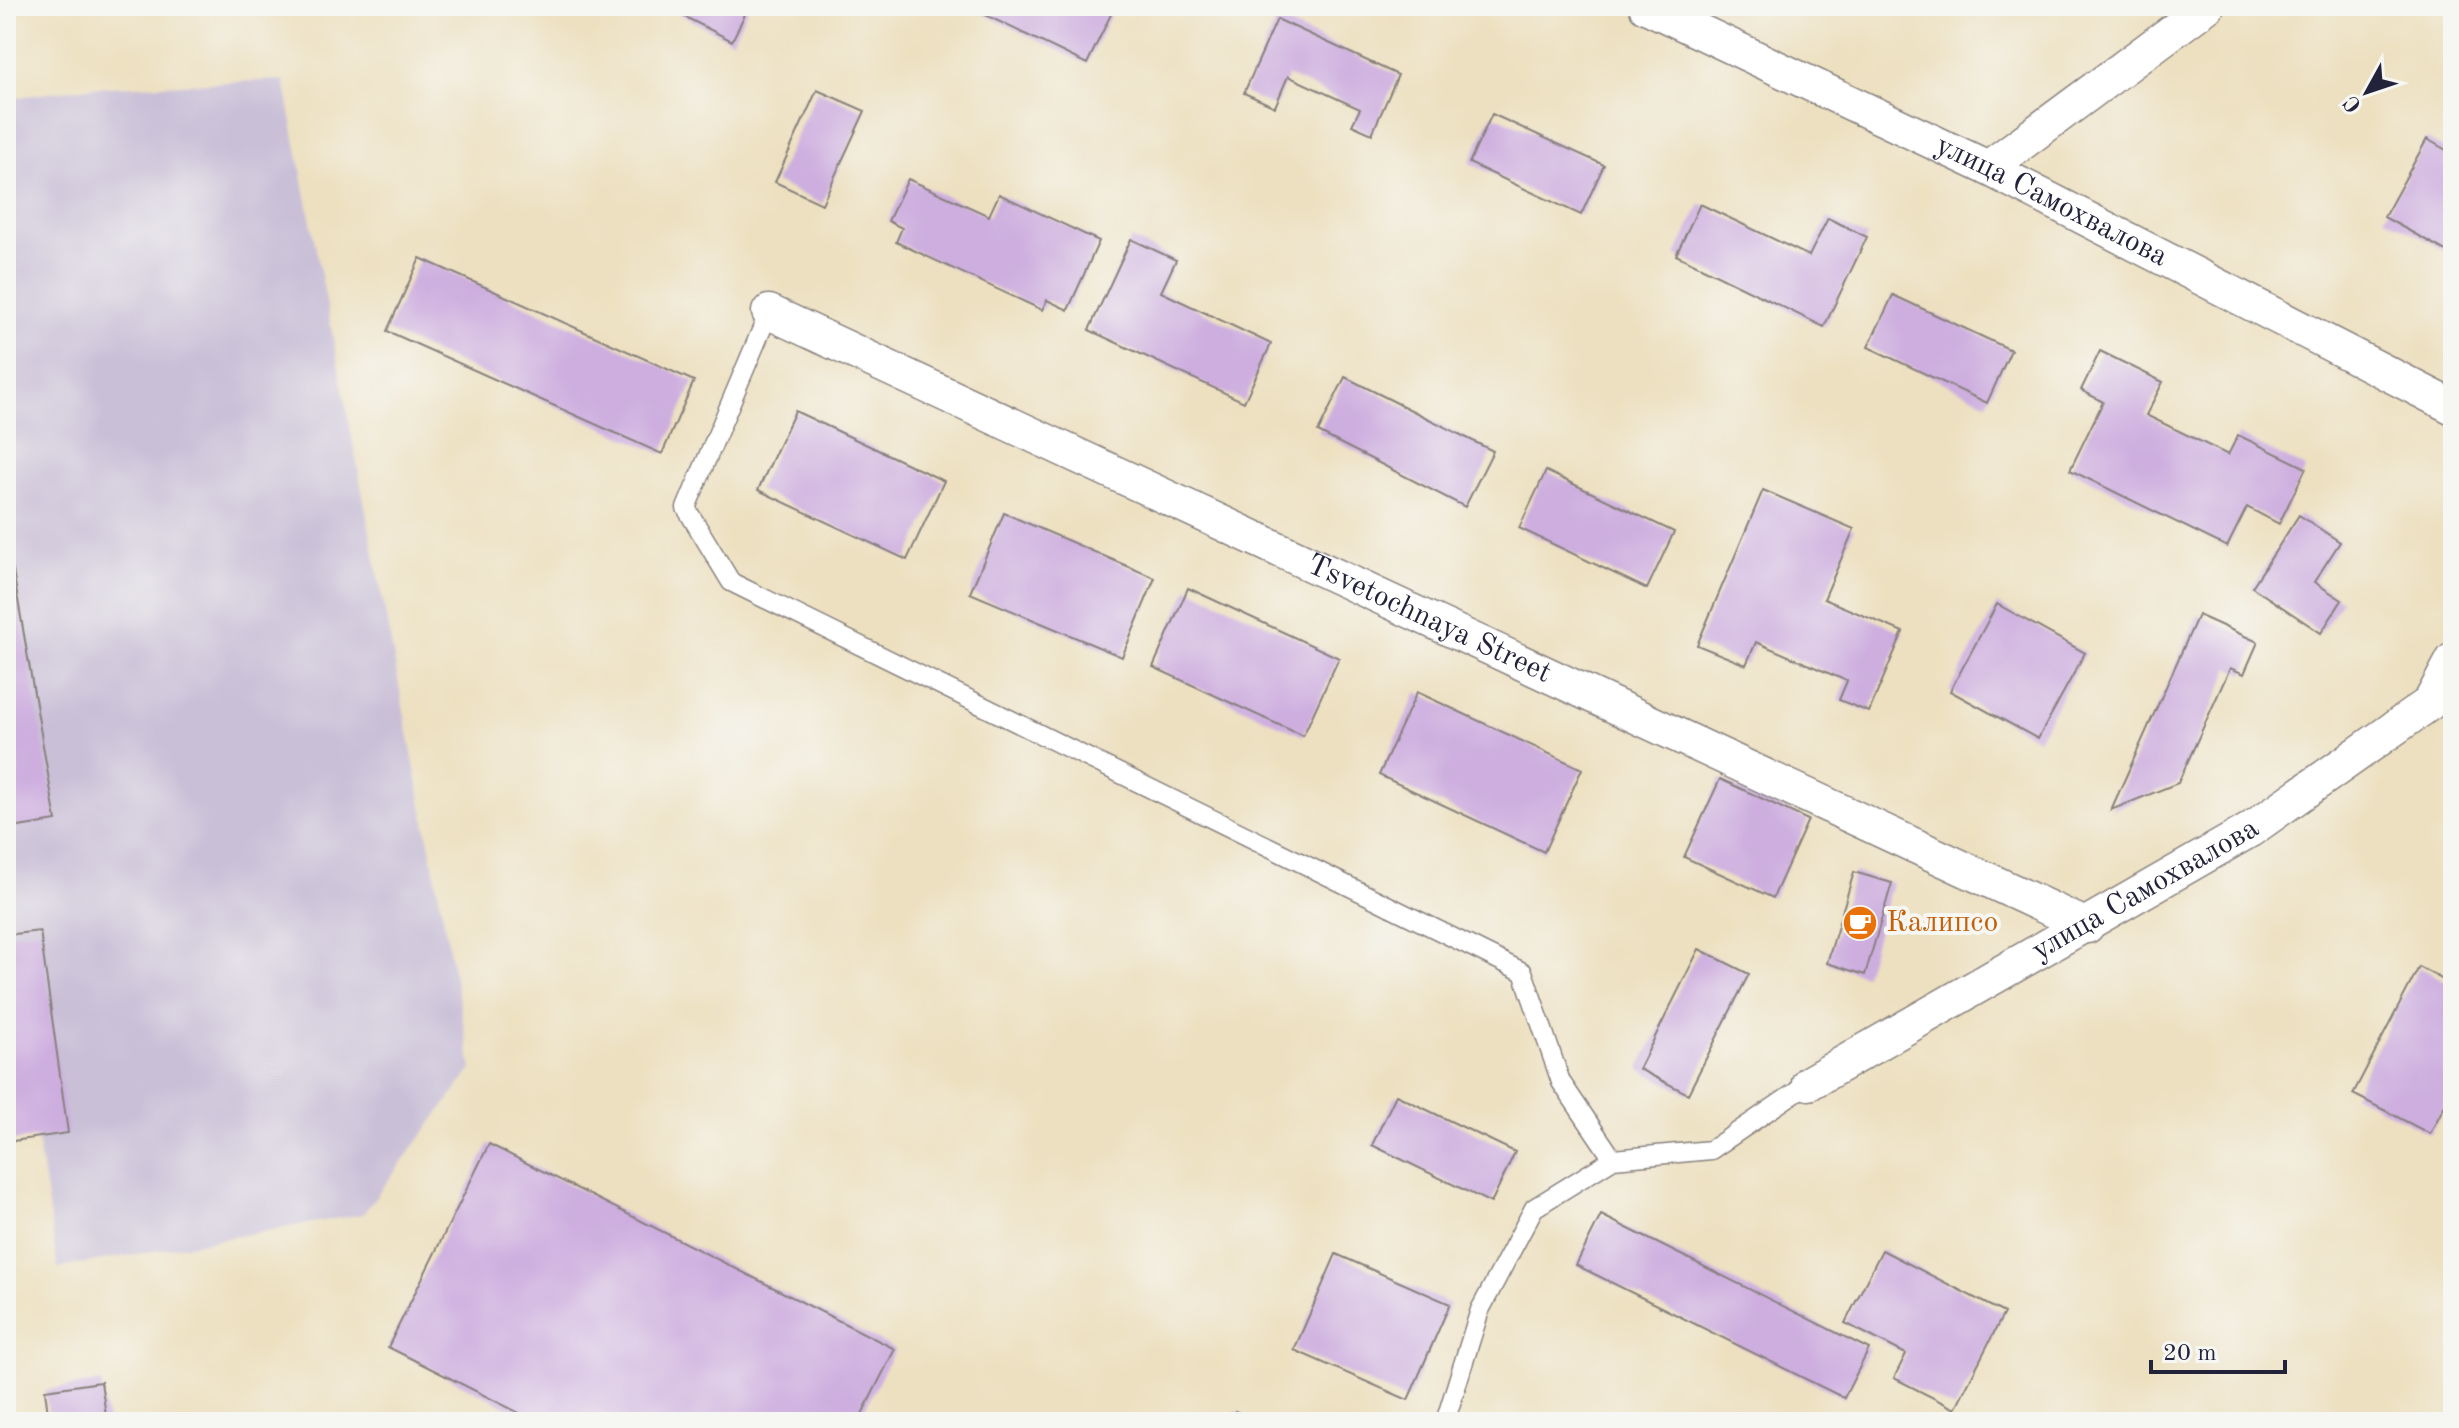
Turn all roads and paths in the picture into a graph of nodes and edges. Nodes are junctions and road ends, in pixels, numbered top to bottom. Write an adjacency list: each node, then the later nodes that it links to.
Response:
1 (1646, 6): 3 (street, улица Самохвалова)
2 (2207, 6): 3 (street)
3 (1988, 168): 5 (street, улица Самохвалова)
4 (769, 312): 7 (street, Tsvetochnaya Street); 9 (lane)
5 (2453, 407)
6 (2453, 660): 7 (street, улица Самохвалова)
7 (2087, 926): 8 (street, улица Самохвалова)
8 (1809, 1083): 9 (lane)
9 (1613, 1159): 10 (lane)
10 (1445, 1422)

